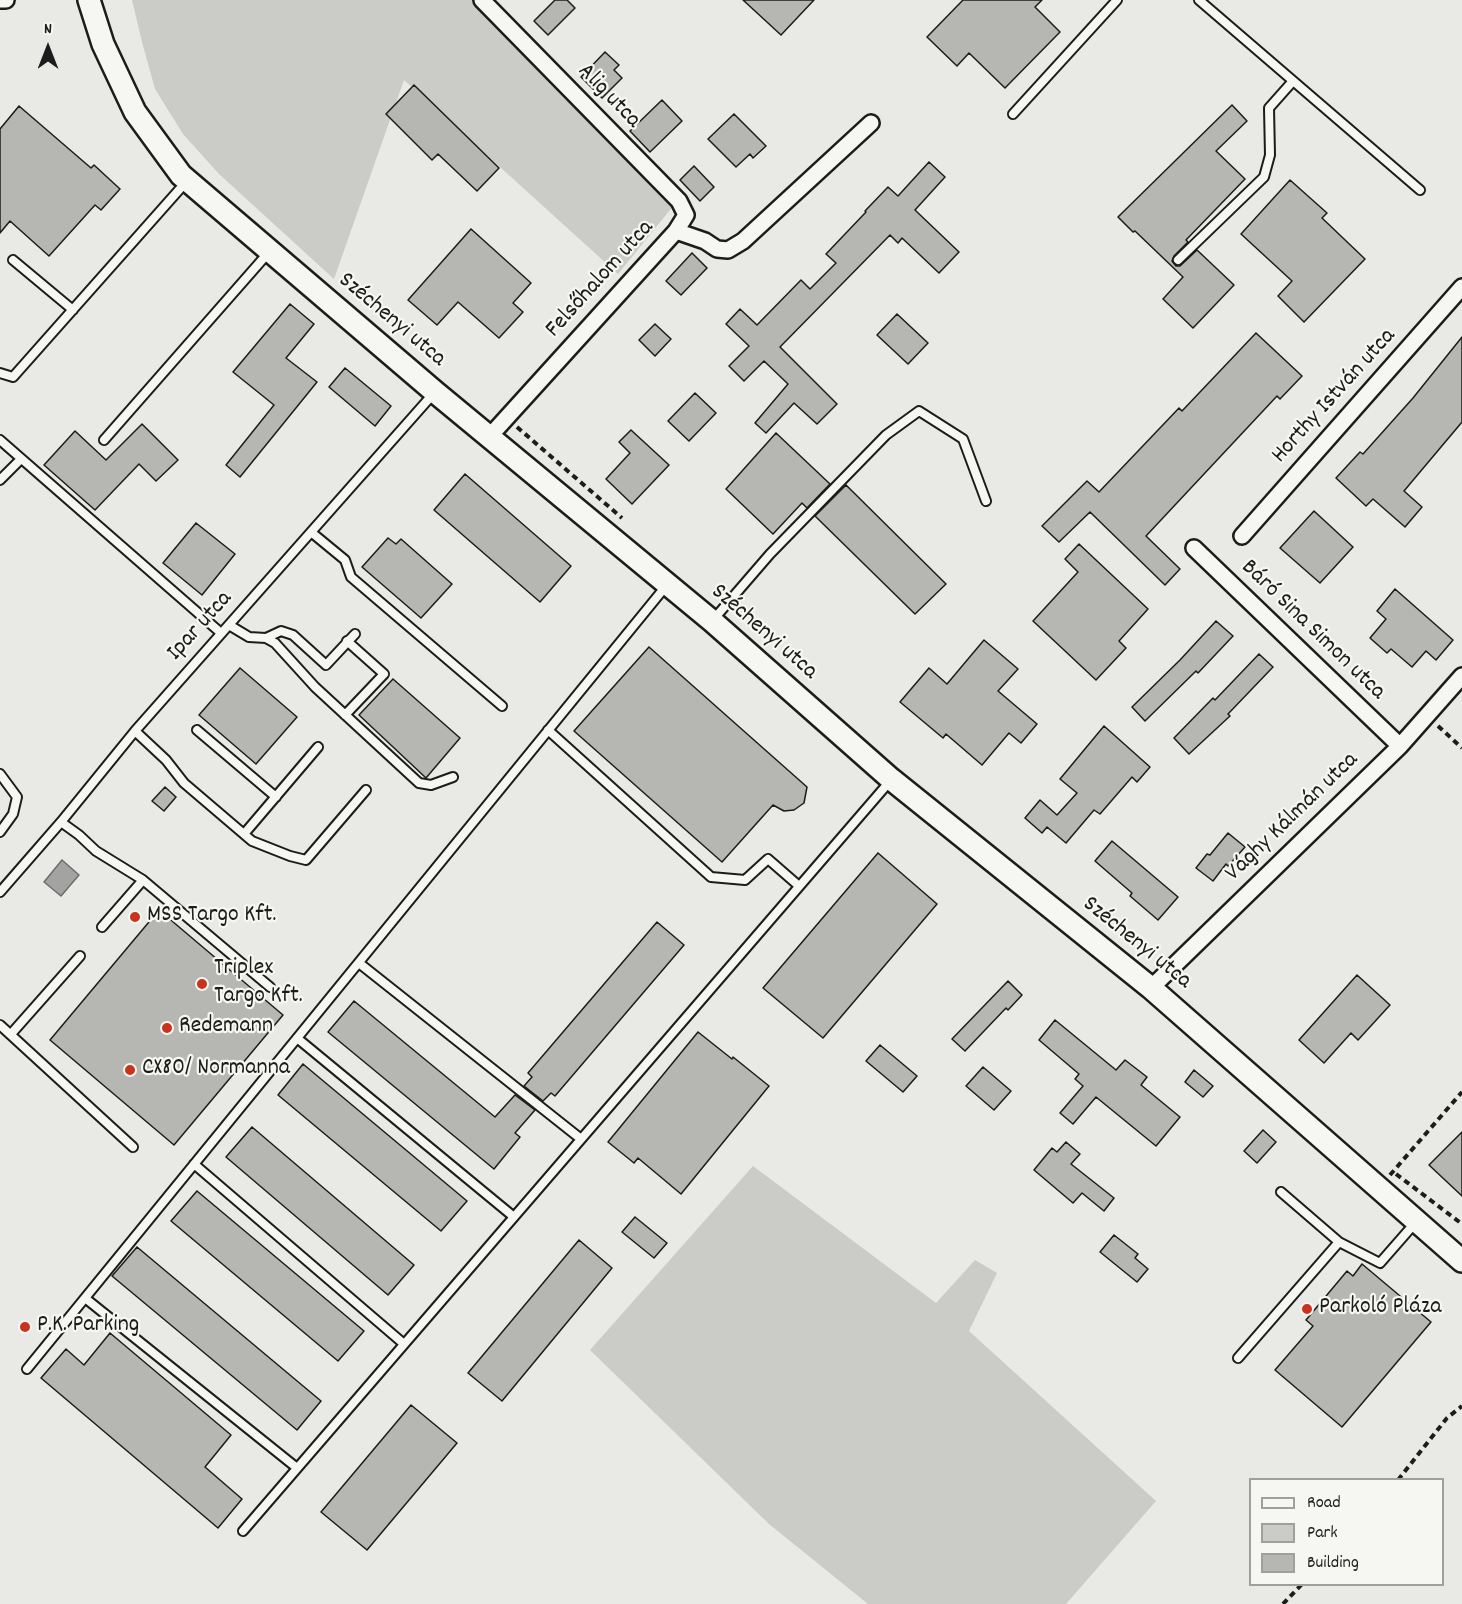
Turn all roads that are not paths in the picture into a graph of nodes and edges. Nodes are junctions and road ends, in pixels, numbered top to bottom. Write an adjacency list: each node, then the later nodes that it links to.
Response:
1 (0, 0): 2 (street)
2 (6, 0)
3 (89, 0): 10 (street, Széchenyi utca)
4 (482, 0): 12 (street, Alig utca)
5 (1117, 0): 8 (lane)
6 (1199, 0): 7 (lane)
7 (1293, 81): 11 (lane); 15 (lane)
8 (1013, 114)
9 (872, 123): 12 (street, Felsőhalom utca)
10 (188, 180): 13 (street, Széchenyi utca); 17 (lane)
11 (1420, 190)
12 (676, 231): 20 (street, Felsőhalom utca)
13 (270, 251): 19 (street, Széchenyi utca); 22 (lane)
14 (13, 260): 17 (lane)
15 (1178, 260)
16 (1462, 287): 27 (street, Horthy István utca)
17 (72, 310): 18 (lane)
18 (0, 373)
19 (435, 392): 20 (street, Széchenyi utca); 26 (lane, Ipar utca)
20 (490, 436): 29 (street, Széchenyi utca)
21 (0, 440): 23 (lane)
22 (104, 440)
23 (21, 459): 24 (lane); 32 (lane)
24 (0, 480)
25 (986, 501): 30 (lane)
26 (311, 532): 31 (lane, Ipar utca); 37 (lane)
27 (1242, 536)
28 (1194, 548): 42 (street, Báró Sina Simon utca)
29 (667, 585): 30 (street, Széchenyi utca); 41 (lane)
30 (712, 621): 46 (street, Széchenyi utca)
31 (229, 625): 32 (lane, Ipar utca); 34 (lane)
32 (221, 633): 39 (lane, Ipar utca)
33 (355, 634): 35 (lane)
34 (266, 638): 35 (lane); 38 (lane)
35 (347, 641): 38 (lane)
36 (1462, 676): 42 (street, Vághy Kálmán utca)
37 (502, 706)
38 (345, 715): 45 (lane)
39 (135, 730): 49 (lane, Ipar utca); 51 (lane)
40 (197, 730): 48 (lane)
41 (548, 730): 53 (lane); 57 (lane)
42 (1400, 746): 59 (street, Vághy Kálmán utca)
43 (318, 747): 48 (lane)
44 (0, 774): 50 (lane)
45 (453, 777)
46 (891, 779): 53 (lane); 59 (street, Széchenyi utca)
47 (366, 790): 51 (lane)
48 (276, 797): 51 (lane)
49 (61, 822): 52 (lane); 54 (lane, Ipar utca)
50 (0, 832)
51 (244, 834)
52 (143, 880): 55 (lane); 58 (lane)
53 (799, 886): 63 (lane)
54 (0, 892)
55 (102, 927)
56 (80, 956): 61 (lane)
57 (359, 963): 62 (lane); 63 (lane)
58 (270, 987)
59 (1151, 988): 68 (street, Széchenyi utca)
60 (0, 1025): 61 (lane)
61 (11, 1034): 64 (lane)
62 (297, 1038): 65 (lane); 67 (lane)
63 (580, 1139): 67 (lane)
64 (133, 1147)
65 (194, 1164): 71 (lane); 72 (lane)
66 (1281, 1192): 69 (lane)
67 (514, 1217): 72 (lane)
68 (1416, 1222): 69 (lane); 70 (street, Széchenyi utca)
69 (1339, 1242): 73 (lane)
70 (1462, 1261)
71 (85, 1298): 74 (lane); 75 (lane)
72 (404, 1344): 75 (lane)
73 (1238, 1358)
74 (27, 1369)
75 (297, 1468): 76 (lane)
76 (243, 1531)

